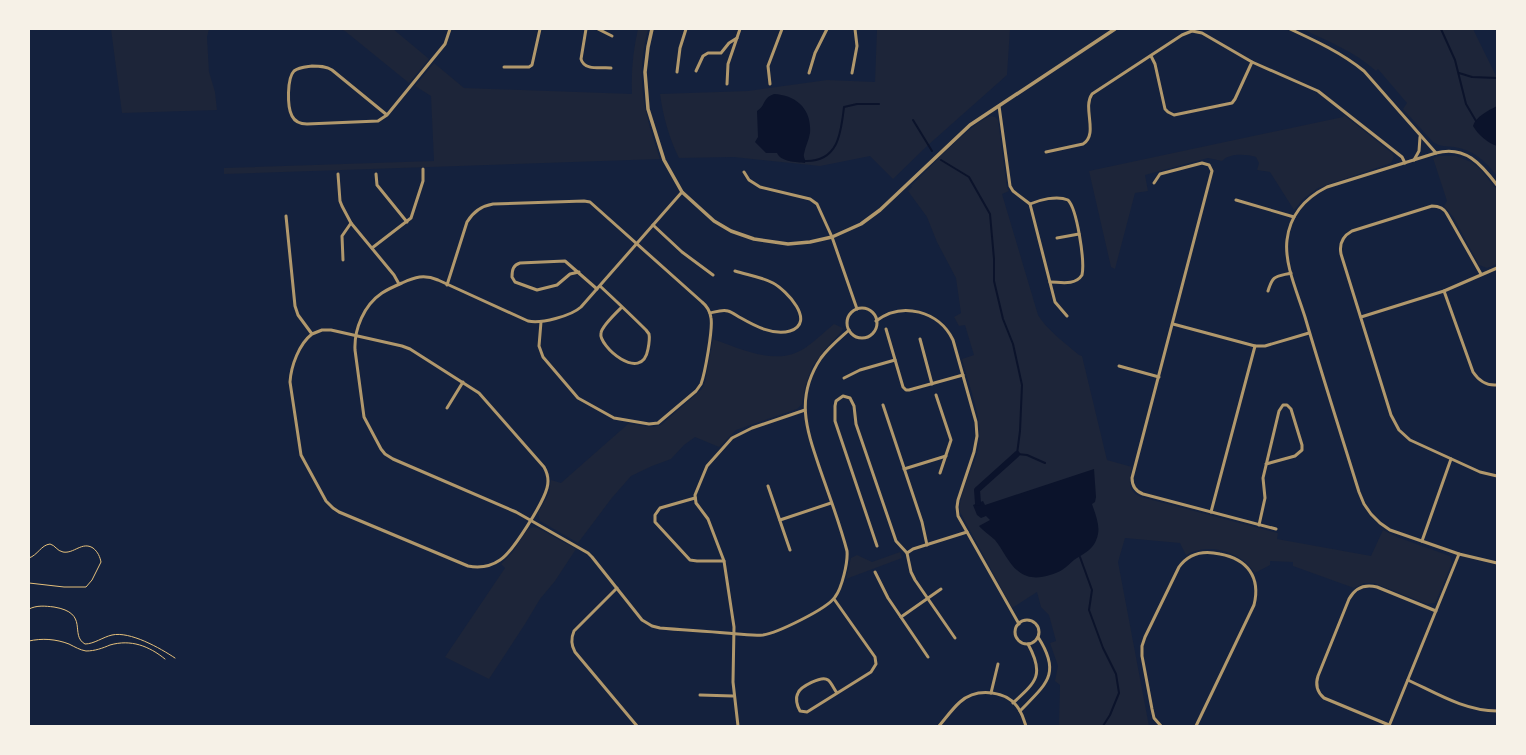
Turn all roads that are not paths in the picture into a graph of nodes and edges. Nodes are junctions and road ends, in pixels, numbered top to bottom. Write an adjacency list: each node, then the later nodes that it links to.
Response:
1 (450, 29): 26 (street)
2 (540, 29): 17 (street)
3 (586, 29): 18 (street)
4 (598, 29): 13 (street)
5 (652, 29): 38 (street)
6 (686, 29): 20 (street)
7 (740, 29): 14 (street)
8 (782, 29): 24 (street)
9 (827, 29): 21 (street)
10 (855, 29): 22 (street)
11 (1115, 29): 25 (street)
12 (1290, 29): 27 (street)
13 (612, 36)
14 (737, 38): 19 (street); 23 (street)
15 (1151, 56): 16 (street); 16 (street); 28 (street)
16 (1252, 62): 31 (street)
17 (504, 67)
18 (611, 68)
19 (696, 71)
20 (676, 72)
21 (809, 73)
22 (852, 73)
23 (727, 84)
24 (770, 84)
25 (999, 106): 40 (street); 47 (street)
26 (387, 115): 26 (street)
27 (1420, 136): 29 (street); 30 (street)
28 (1046, 152)
29 (1436, 153): 30 (street); 37 (street)
30 (1414, 160): 31 (street)
31 (1405, 163): 42 (street)
32 (423, 169): 43 (street)
33 (744, 172): 47 (street)
34 (338, 174): 44 (street)
35 (376, 174): 43 (street)
36 (1154, 183): 71 (street)
37 (1497, 185)
38 (682, 192): 45 (street); 47 (street)
39 (1236, 200): 42 (street)
40 (1030, 204): 46 (street); 58 (street)
41 (286, 216): 75 (street)
42 (1294, 217): 55 (street)
43 (407, 222): 50 (street)
44 (351, 223): 50 (street); 51 (street)
45 (653, 225): 49 (street); 57 (street)
46 (1079, 234): 48 (street); 58 (street)
47 (832, 237): 65 (street)
48 (1057, 238)
49 (637, 244): 60 (street); 61 (street); 66 (street)
50 (372, 248): 59 (street)
51 (343, 260)
52 (1497, 268): 56 (street)
53 (735, 271): 66 (street)
54 (579, 272): 54 (street); 61 (street)
55 (1291, 273): 62 (street); 74 (street)
56 (1481, 274): 63 (street); 68 (street)
57 (713, 275)
58 (1050, 282): 67 (street)
59 (399, 284): 60 (street); 76 (street)
60 (448, 285): 70 (street)
61 (599, 287): 64 (street); 70 (street)
62 (1268, 291)
63 (1444, 291): 68 (street); 86 (street)
64 (622, 307): 64 (street)
65 (857, 310): 69 (street); 73 (street)
66 (710, 313): 70 (street)
67 (1067, 316)
68 (1361, 318): 92 (street)
69 (876, 321): 73 (street); 81 (street)
70 (541, 322)
71 (1173, 324): 78 (street); 82 (street)
72 (886, 329): 79 (street)
73 (849, 330): 90 (street)
74 (1309, 333): 78 (street); 106 (street)
75 (312, 334): 76 (street); 101 (street)
76 (356, 335): 84 (street); 101 (street)
77 (920, 339): 85 (street)
78 (1255, 346): 100 (street)
79 (895, 360): 83 (street); 85 (street)
80 (1119, 366): 82 (street)
81 (963, 376): 85 (street); 105 (street)
82 (1159, 377): 100 (street)
83 (844, 378)
84 (463, 382): 89 (street); 101 (street)
85 (932, 384)
86 (1497, 385)
87 (936, 394): 91 (street)
88 (883, 405): 94 (street)
89 (447, 408)
90 (805, 410): 98 (street); 99 (street)
91 (946, 456): 94 (street); 95 (street)
92 (1451, 459): 96 (street); 106 (street)
93 (1266, 464): 93 (street); 103 (street)
94 (904, 469): 107 (street)
95 (940, 472)
96 (1497, 476)
97 (768, 486): 102 (street)
98 (695, 498): 112 (street); 112 (street)
99 (831, 503): 102 (street); 118 (street)
100 (1211, 512): 103 (street)
101 (530, 520): 115 (street)
102 (780, 520): 109 (street)
103 (1259, 525): 104 (street)
104 (1276, 529)
105 (966, 532): 107 (street); 121 (street)
106 (1422, 541): 111 (street)
107 (927, 545): 110 (street)
108 (877, 546): 110 (street)
109 (790, 550)
110 (907, 552): 117 (street)
111 (1459, 554): 113 (street); 119 (street)
112 (724, 561): 122 (street)
113 (1497, 563)
114 (875, 572): 120 (street)
115 (617, 588): 122 (street); 137 (street)
116 (941, 589): 117 (street)
117 (927, 598): 120 (street); 124 (street)
118 (834, 599): 122 (street); 129 (street)
119 (1436, 611): 128 (street); 136 (street)
120 (901, 617): 126 (street)
121 (1019, 624): 123 (street); 125 (street)
122 (734, 634): 132 (street)
123 (1038, 637): 125 (street); 134 (street)
124 (955, 638)
125 (1028, 644): 133 (street)
126 (928, 657)
127 (998, 664): 130 (street)
128 (1408, 680): 135 (street); 136 (street)
129 (837, 693): 129 (street)
130 (991, 693): 133 (street); 139 (street)
131 (700, 695): 132 (street)
132 (734, 696): 138 (street)
133 (1013, 703): 134 (street)
134 (1020, 711): 140 (street)
135 (1497, 711)
136 (1389, 725)
137 (637, 726)
138 (738, 726)
139 (939, 726)
140 (1026, 726)
141 (1161, 726): 142 (street)
142 (1196, 726)

